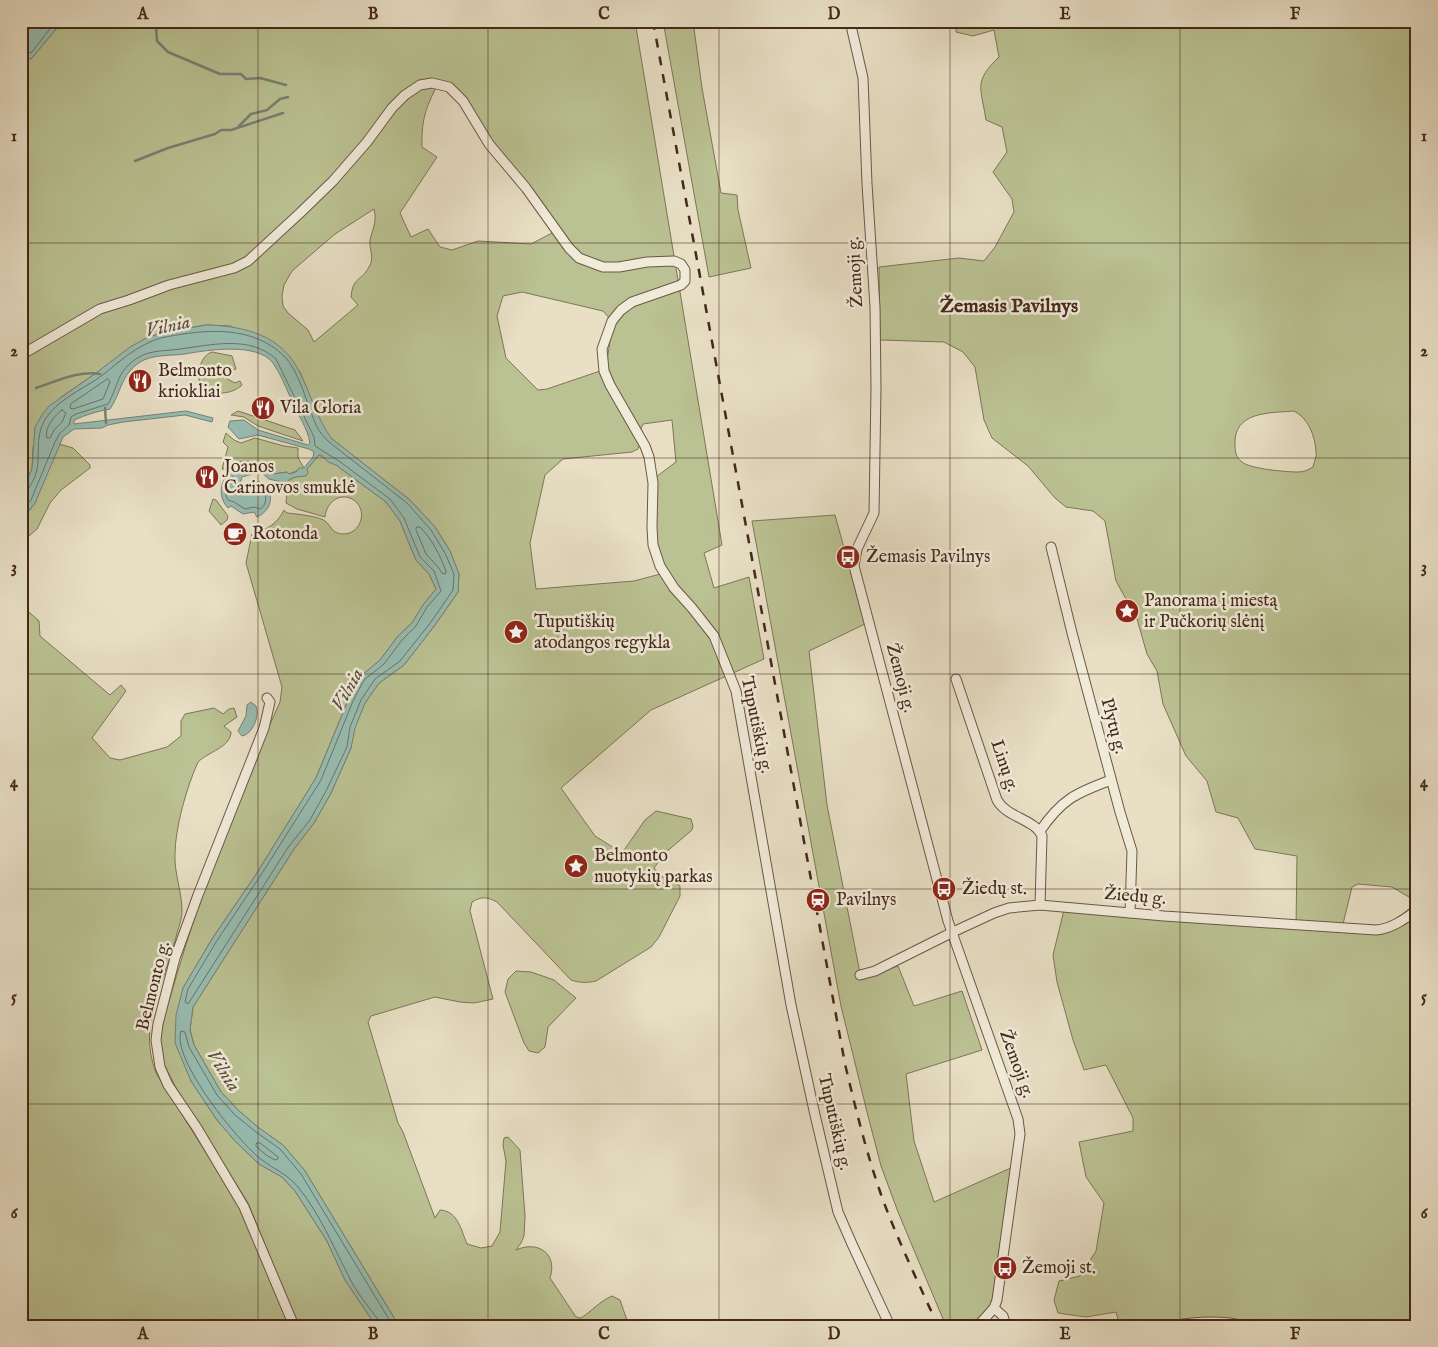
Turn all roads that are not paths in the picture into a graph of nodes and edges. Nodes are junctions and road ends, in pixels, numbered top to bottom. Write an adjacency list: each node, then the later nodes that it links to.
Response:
1 (852, 21): 11 (street, Žemoji g.)
2 (21, 355): 15 (street, Tuputiškių g.)
3 (1051, 547): 6 (street, Plytų g.)
4 (956, 679): 7 (street, Linų g.)
5 (267, 698): 14 (street, Belmonto g.)
6 (1111, 780): 7 (street); 10 (street, Plytų g.)
7 (1040, 831): 8 (street)
8 (1040, 905): 10 (street, Žiedų g.); 11 (street, Žiedų g.)
9 (1417, 910): 10 (street, Žiedų g.)
10 (1130, 913)
11 (953, 932): 12 (street, Žiedų g.); 13 (street, Žemoji g.)
12 (860, 975)
13 (994, 1308): 16 (street); 17 (street)
14 (294, 1326)
15 (890, 1326)
16 (978, 1326)
17 (1006, 1326)
18 (1172, 1326): 19 (street)
19 (1247, 1326)

